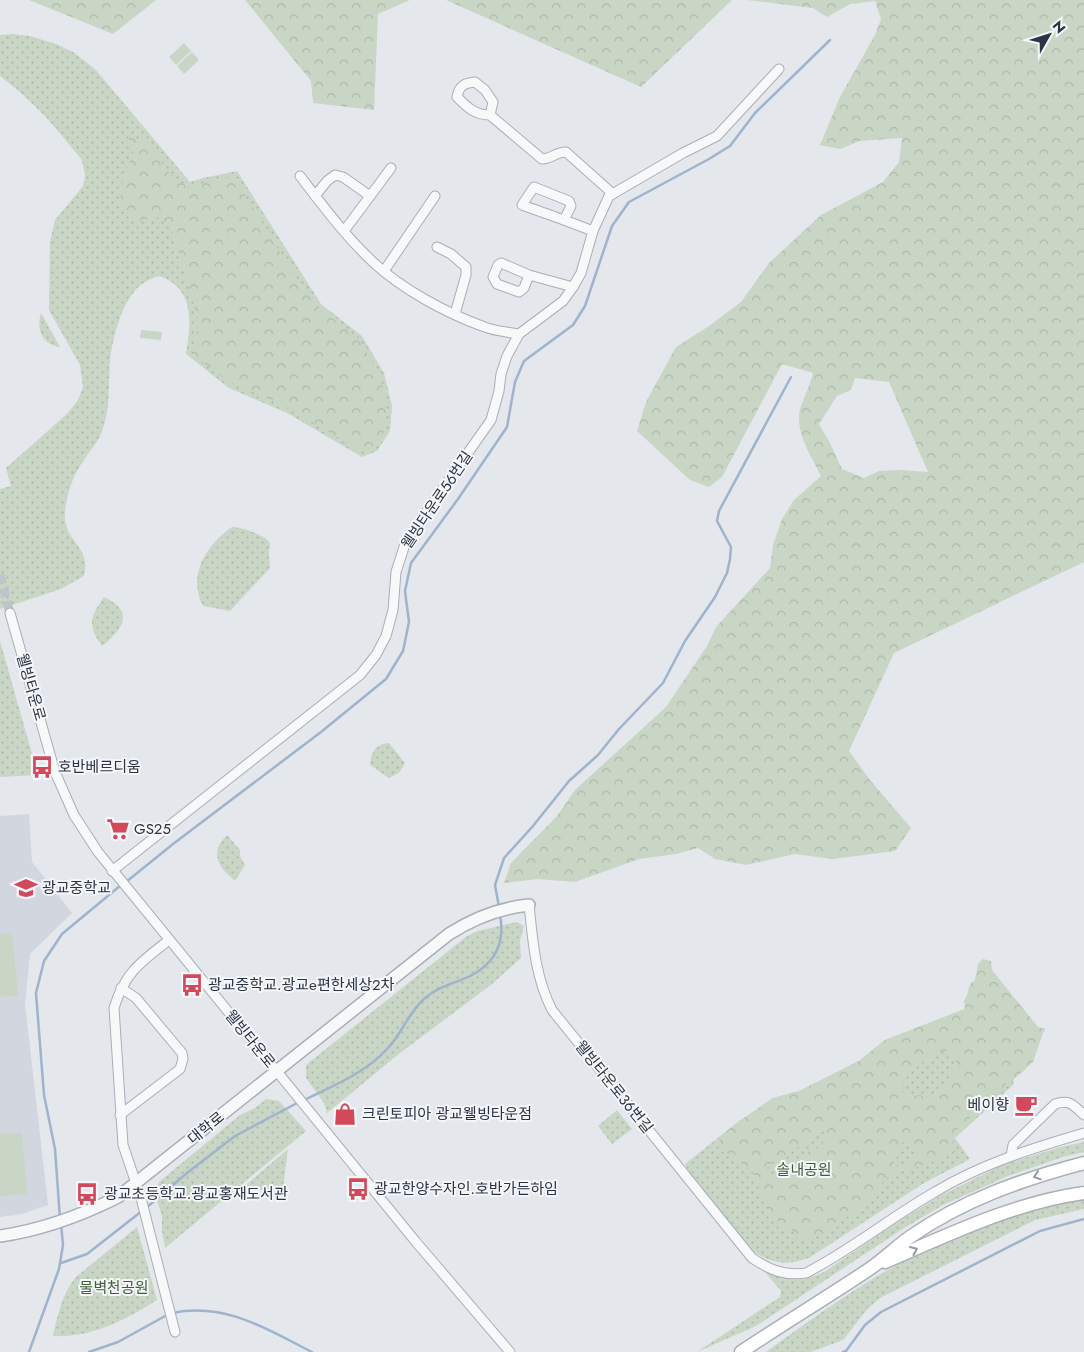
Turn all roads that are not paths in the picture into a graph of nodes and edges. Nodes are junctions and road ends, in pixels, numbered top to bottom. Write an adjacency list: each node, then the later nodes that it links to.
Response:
1 (779, 68): 5 (street)
2 (490, 115): 5 (street)
3 (391, 168): 7 (street)
4 (300, 176): 6 (street)
5 (613, 194): 11 (street, 웰빙타운로56번길)
6 (315, 196): 7 (street); 10 (street)
7 (370, 196): 10 (street)
8 (435, 196): 13 (street)
9 (564, 220): 9 (street); 11 (street)
10 (344, 231): 13 (street)
11 (593, 231): 15 (street, 웰빙타운로56번길)
12 (437, 247): 16 (street)
13 (384, 271): 16 (street)
14 (529, 275): 15 (street)
15 (574, 287): 17 (street, 웰빙타운로56번길)
16 (456, 314): 17 (street)
17 (519, 334): 19 (street, 웰빙타운로56번길)
18 (10, 613): 19 (street, 웰빙타운로)
19 (112, 871): 21 (street, 웰빙타운로)
20 (529, 905): 23 (street, 웰빙타운로36번길); 27 (street, 웰빙타운로36번길)
21 (169, 940): 22 (street); 23 (street, 웰빙타운로)
22 (122, 988): 24 (street); 24 (street)
23 (276, 1072): 29 (street, 대학로); 34 (street, 웰빙타운로)
24 (120, 1115): 29 (street)
25 (1084, 1115): 27 (street)
26 (1084, 1133): 27 (street, 웰빙타운로36번길)
27 (1011, 1156)
28 (1084, 1163): 32 (main road, one-way to 32)
29 (136, 1184): 31 (street, 대학로); 33 (street)
30 (1084, 1193): 32 (main road, one-way to 30)
31 (0, 1236)
32 (869, 1269): 35 (main road)
33 (175, 1332)
34 (510, 1352)
35 (740, 1352)

